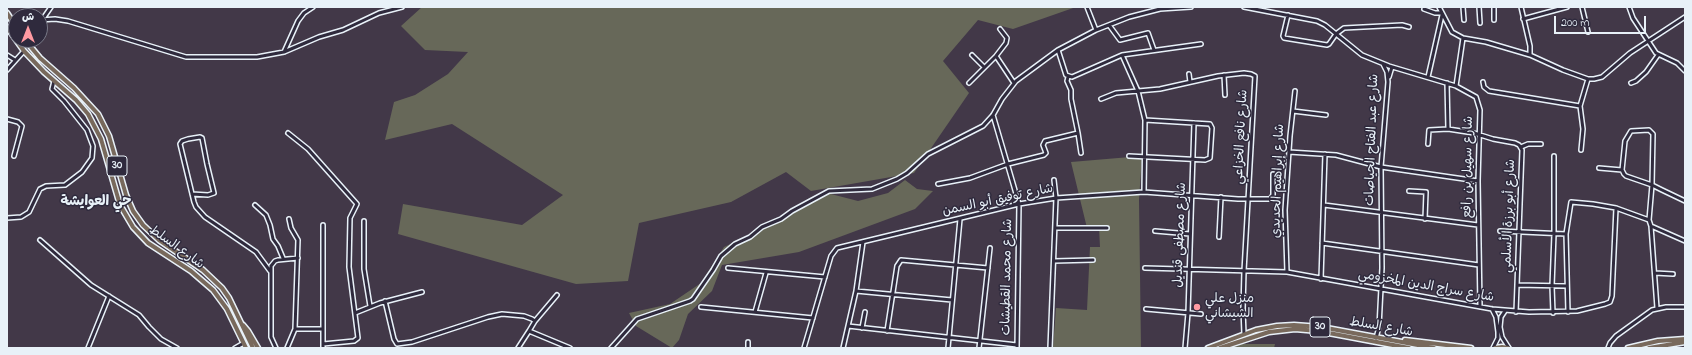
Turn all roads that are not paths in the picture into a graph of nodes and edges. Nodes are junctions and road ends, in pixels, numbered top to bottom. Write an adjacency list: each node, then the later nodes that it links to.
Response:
1 (313, 7): 38 (street)
2 (402, 7): 38 (street)
3 (1087, 7): 28 (street)
4 (1191, 7): 14 (street)
5 (1246, 7): 17 (street, شارع عبد الفتاح الحياصات)
6 (1439, 7): 16 (street)
7 (1463, 7): 21 (street)
8 (1479, 7): 23 (street)
9 (1494, 7): 22 (street)
10 (1521, 7): 19 (street)
11 (1567, 7): 19 (street)
12 (1582, 7): 29 (street)
13 (1629, 7): 32 (street)
14 (1159, 8): 24 (street)
15 (1424, 9): 16 (street)
16 (1442, 14): 31 (street); 54 (street)
17 (1288, 15): 30 (street, شارع عبد الفتاح الحياصات); 30 (street)
18 (1685, 16): 32 (street)
19 (1523, 19): 42 (street)
20 (48, 20): 38 (street)
21 (1464, 20)
22 (1494, 20)
23 (1480, 24)
24 (1109, 25): 28 (street); 36 (street)
25 (7, 27): 37 (main road, شارع السلط / 30)
26 (1409, 27): 30 (street)
27 (1000, 29): 44 (street)
28 (1096, 30): 35 (street)
29 (1588, 32)
30 (1336, 34): 46 (street, شارع عبد الفتاح الحياصات)
31 (1463, 38): 42 (street); 64 (street)
32 (1648, 41): 43 (street); 55 (street)
33 (1201, 44): 36 (street)
34 (32, 48): 185 (main road, شارع السلط / 30)
35 (1058, 50): 53 (street); 57 (street)
36 (1154, 50): 41 (street)
37 (24, 51): 45 (street); 56 (main road, شارع السلط / 30)
38 (284, 52)
39 (7, 54): 45 (street)
40 (972, 55): 48 (street)
41 (1122, 55): 53 (street); 66 (street)
42 (1530, 55): 55 (street)
43 (1658, 55): 50 (street); 63 (street)
44 (996, 56): 48 (street); 57 (street)
45 (15, 60): 49 (street)
46 (1383, 64): 47 (street, شارع عبد الفتاح الحياصات); 59 (street, شارع عبد الفتاح الحياصات)
47 (1391, 66): 54 (street, شارع سهيل بن رافع); 59 (street)
48 (984, 67): 61 (street)
49 (7, 70)
50 (1685, 71)
51 (1190, 74): 58 (street)
52 (1224, 75): 58 (street, شارع نافع الخزاعي); 67 (street); 107 (street, شارع نافع الخزاعي)
53 (1068, 77): 78 (street)
54 (1428, 77): 62 (street, شارع سهيل بن رافع)
55 (1588, 79): 69 (street)
56 (54, 81): 114 (street); 196 (main road, شارع السلط / 30)
57 (1014, 82): 71 (street)
58 (1190, 82): 66 (street, شارع نافع الخزاعي)
59 (1388, 82): 93 (street, شارع عبد الفتاح الحياصات)
60 (1483, 82): 69 (street)
61 (969, 83)
62 (1447, 83): 64 (street, شارع سهيل بن رافع); 76 (street)
63 (1631, 83)
64 (1456, 86): 79 (street, شارع سهيل بن رافع)
65 (1295, 90): 70 (street, شارع إبراهيم الحديدي)
66 (1138, 91): 68 (street, شارع نافع الخزاعي); 74 (street)
67 (1225, 95)
68 (1101, 99)
69 (1580, 106): 83 (street)
70 (1293, 111): 72 (street); 84 (street, شارع إبراهيم الحديدي)
71 (993, 115): 92 (street, شارع محمد القطيشات); 216 (street)
72 (1326, 115)
73 (7, 119): 87 (street)
74 (1145, 120): 75 (street); 89 (street)
75 (1194, 123): 91 (street, شارع مصطفى قنديل); 91 (street)
76 (1448, 129): 79 (street, شارع أبو برزة الأسلمي); 80 (street, شارع أبو برزة الأسلمي)
77 (288, 133): 179 (street)
78 (1078, 133): 85 (street); 92 (street)
79 (1480, 134): 82 (street, شارع أبو برزة الأسلمي); 98 (street, شارع سهيل بن رافع)
80 (1428, 144)
81 (1541, 144): 82 (street)
82 (1521, 147): 127 (street, شارع أبو برزة الأسلمي)
83 (1581, 150)
84 (1289, 152): 86 (street); 151 (street, شارع إبراهيم الحديدي)
85 (1081, 153)
86 (1325, 154): 93 (street); 111 (street)
87 (14, 156)
88 (1129, 156): 89 (street)
89 (1144, 156): 91 (street); 102 (street)
90 (1554, 156): 129 (street)
91 (1194, 159): 104 (street, شارع مصطفى قنديل)
92 (1008, 164): 99 (street); 109 (street, شارع محمد القطيشات)
93 (1380, 167): 98 (street); 113 (street, شارع عبد الفتاح الحياصات)
94 (1599, 168): 95 (street)
95 (1622, 170): 100 (street); 100 (street)
96 (1274, 174): 107 (street, شارع توفيق أبو السمن)
97 (1054, 180): 106 (street)
98 (1478, 181): 121 (street, شارع سهيل بن رافع)
99 (938, 184)
100 (1652, 185): 108 (street); 118 (street)
101 (1409, 191): 117 (street)
102 (1144, 192): 104 (street, شارع توفيق أبو السمن); 106 (street, شارع توفيق أبو السمن)
103 (192, 194): 103 (street); 149 (street)
104 (1192, 194): 105 (street, شارع توفيق أبو السمن); 128 (street, شارع مصطفى قنديل)
105 (1221, 197): 107 (street, شارع توفيق أبو السمن); 131 (street)
106 (1056, 198): 109 (street, شارع توفيق أبو السمن); 123 (street)
107 (1248, 199): 148 (street, شارع نافع الخزاعي)
108 (1685, 201)
109 (1019, 204): 116 (street, شارع توفيق أبو السمن); 205 (street, شارع محمد القطيشات)
110 (255, 205): 138 (street)
111 (1324, 205): 113 (street); 135 (street)
112 (1616, 208): 118 (street); 130 (street); 178 (street, شارع سراج الدين المخزومي)
113 (1381, 213): 117 (street); 137 (street, شارع عبد الفتاح الحياصات)
114 (7, 218)
115 (289, 219): 139 (street)
116 (960, 219): 134 (street, شارع توفيق أبو السمن); 142 (street)
117 (1425, 219): 121 (street)
118 (1649, 220): 122 (street)
119 (364, 222): 167 (street)
120 (324, 225): 190 (street)
121 (1478, 225): 143 (street, شارع سهيل بن رافع)
122 (1651, 226): 133 (street); 152 (street)
123 (1055, 228): 124 (street); 141 (street)
124 (1108, 228)
125 (1155, 230): 128 (street)
126 (1500, 231): 127 (street)
127 (1518, 232): 129 (street); 156 (street, شارع أبو برزة الأسلمي)
128 (1190, 234): 147 (street, شارع مصطفى قنديل)
129 (1554, 234): 130 (street); 157 (street)
130 (1566, 234): 158 (street)
131 (1219, 237)
132 (40, 240): 164 (street)
133 (1685, 241)
134 (863, 242): 154 (street, شارع توفيق أبو السمن); 160 (street)
135 (1322, 243): 137 (street); 155 (street)
136 (990, 248): 145 (street)
137 (1382, 251): 143 (street); 159 (street, شارع عبد الفتاح الحياصات)
138 (283, 258): 139 (street); 149 (street)
139 (298, 258): 189 (street)
140 (1093, 260): 141 (street)
141 (1054, 261): 222 (street)
142 (955, 264): 145 (street); 162 (street); 165 (street)
143 (1479, 265): 169 (street, شارع سهيل بن رافع)
144 (728, 268): 150 (street)
145 (988, 268): 200 (street)
146 (1145, 268): 147 (street, شارع سراج الدين المخزومي)
147 (1189, 269): 148 (street, شارع سراج الدين المخزومي); 180 (street, شارع مصطفى قنديل)
148 (1244, 270): 151 (street, شارع سراج الدين المخزومي); 193 (street, شارع نافع الخزاعي)
149 (270, 271): 212 (street)
150 (766, 272): 154 (street); 175 (street)
151 (1287, 272): 155 (street, شارع سراج الدين المخزومي)
152 (1655, 273): 153 (street); 171 (street)
153 (1673, 274)
154 (825, 277): 183 (street, شارع توفيق أبو السمن)
155 (1321, 279): 159 (street, شارع سراج الدين المخزومي)
156 (1517, 285): 157 (street); 177 (street, شارع أبو برزة الأسلمي)
157 (1552, 286): 158 (street); 181 (street)
158 (1567, 286): 178 (street)
159 (1381, 290): 169 (street, شارع سراج الدين المخزومي); 195 (street, شارع عبد الفتاح الحياصات)
160 (856, 291): 162 (street); 186 (street)
161 (422, 292): 166 (street)
162 (894, 294): 165 (street); 191 (street)
163 (557, 295): 184 (street)
164 (109, 296): 206 (street); 207 (street)
165 (952, 300): 194 (street)
166 (385, 301): 167 (street); 184 (street)
167 (370, 306): 179 (street)
168 (701, 307): 175 (street)
169 (1480, 307): 173 (street, شارع سراج الدين المخزومي)
170 (1685, 307): 171 (street)
171 (1657, 308): 232 (street)
172 (1146, 309): 180 (street)
173 (1492, 309): 174 (street, شارع سراج الدين المخزومي); 187 (street)
174 (1505, 311): 177 (street, شارع سراج الدين المخزومي); 187 (street)
175 (755, 312): 183 (street)
176 (865, 312): 188 (street)
177 (1516, 312): 181 (street, شارع سراج الدين المخزومي)
178 (1568, 312): 181 (street, شارع سراج الدين المخزومي)
179 (355, 313): 204 (street)
180 (1188, 313): 182 (street); 223 (street, شارع مصطفى قنديل)
181 (1553, 313)
182 (1201, 314)
183 (813, 318): 218 (street, شارع توفيق أبو السمن)
184 (535, 321): 192 (street)
185 (242, 325): 210 (main road, شارع السلط / 30); 211 (main road)
186 (848, 326): 188 (street); 219 (street)
187 (1498, 327): 230 (street); 231 (street)
188 (862, 328): 191 (street)
189 (295, 329): 190 (street); 213 (street)
190 (323, 329): 204 (street)
191 (887, 331): 194 (street)
192 (529, 332): 214 (street); 215 (street)
193 (1244, 334): 195 (main road, شارع السلط / 30); 224 (main road, شارع السلط / 30)
194 (948, 338): 200 (street); 220 (street)
195 (1376, 338): 198 (main road, شارع السلط / 30)
196 (241, 339): 203 (main road); 209 (main road, شارع السلط / 30)
197 (1685, 339): 233 (main road)
198 (1392, 340): 228 (main road, شارع السلط / 30); 229 (main road)
199 (748, 342): 217 (street)
200 (980, 342): 205 (street); 221 (street)
201 (1685, 342): 234 (main road)
202 (1386, 345): 225 (main road, شارع السلط / 30); 226 (main road); 227 (main road, شارع السلط / 30)
203 (242, 346): 208 (street)
204 (323, 346)
205 (1017, 347)
206 (88, 348)
207 (177, 348)
208 (235, 348)
209 (246, 348)
210 (253, 348)
211 (258, 348)
212 (276, 348)
213 (287, 348)
214 (518, 348)
215 (570, 348)
216 (611, 348)
217 (748, 348)
218 (804, 348)
219 (843, 348)
220 (948, 348)
221 (979, 348)
222 (1050, 348)
223 (1185, 348)
224 (1208, 348)
225 (1220, 348)
226 (1394, 348)
227 (1409, 348)
228 (1434, 348)
229 (1470, 348)
230 (1494, 348): 231 (main road)
231 (1508, 348)
232 (1608, 348)
233 (1628, 348)
234 (1649, 348)

